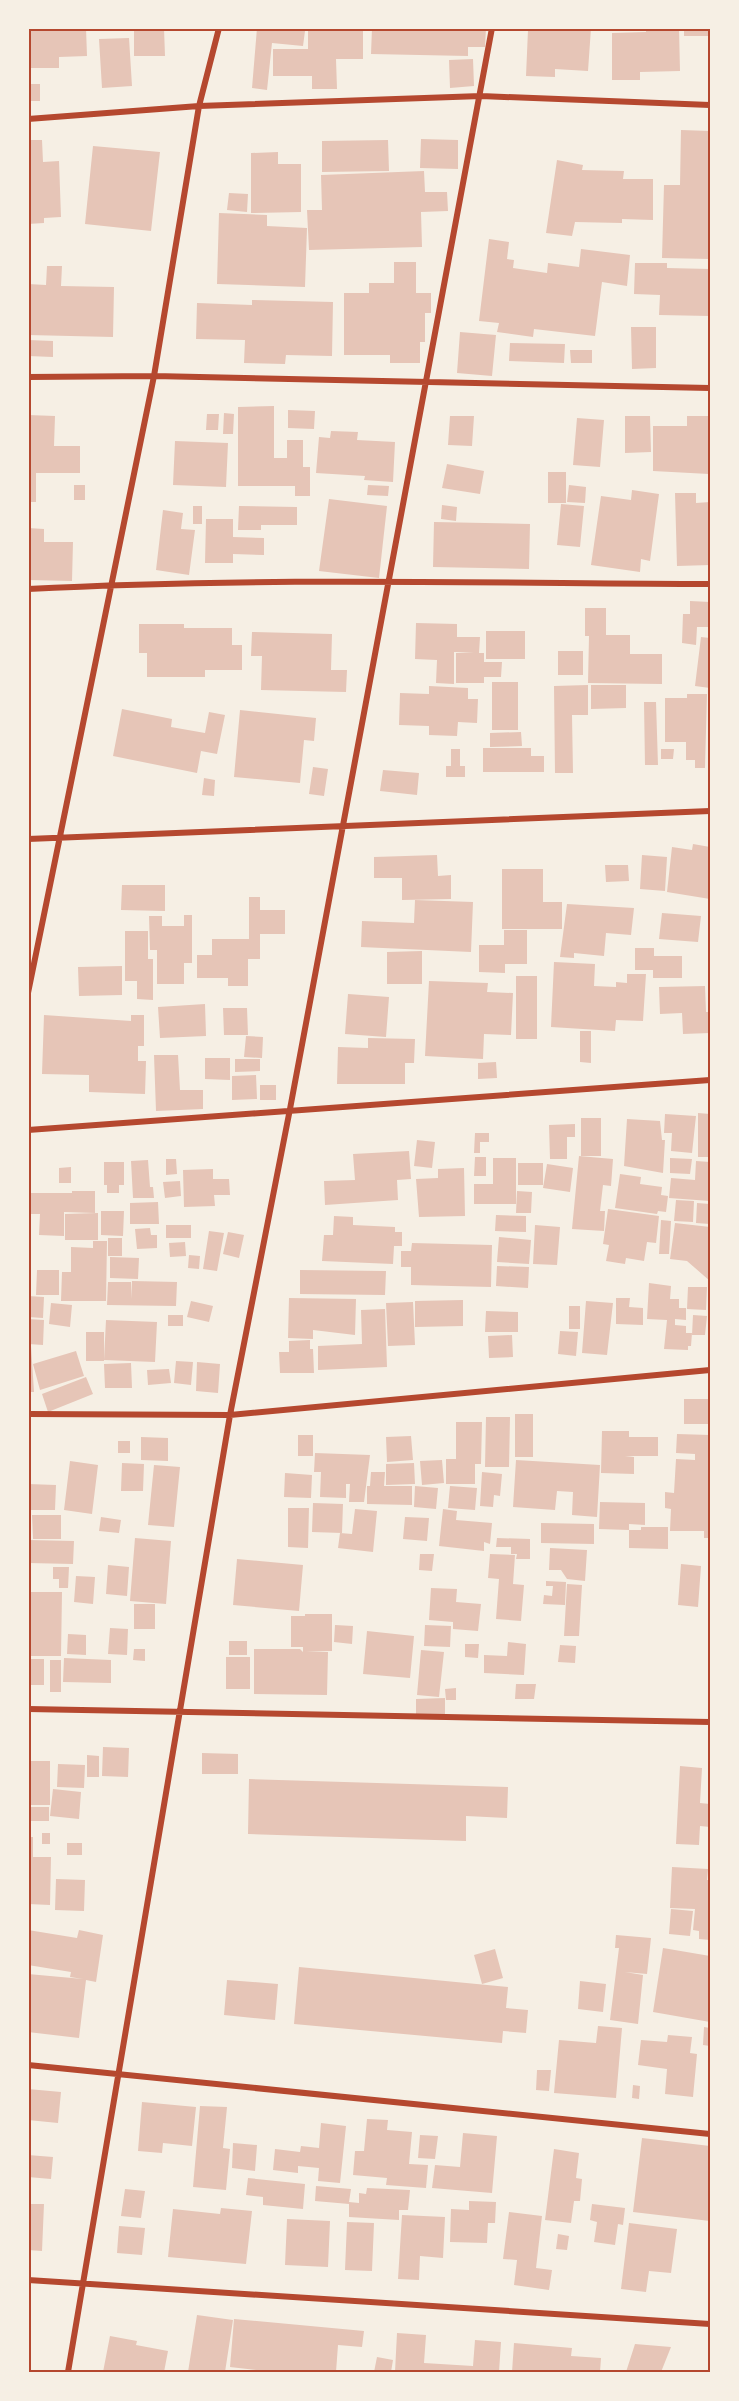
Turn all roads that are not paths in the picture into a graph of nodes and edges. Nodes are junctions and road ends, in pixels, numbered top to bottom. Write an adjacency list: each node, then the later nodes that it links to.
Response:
1 (219, 28): 5 (street)
2 (492, 28): 3 (street)
3 (481, 96): 4 (street); 5 (street); 9 (street)
4 (711, 105)
5 (199, 106): 6 (street); 7 (street)
6 (28, 119)
7 (154, 376): 8 (street); 9 (street); 13 (street)
8 (28, 377)
9 (424, 382): 10 (street); 11 (street)
10 (711, 388)
11 (389, 582): 12 (street); 13 (street); 16 (street)
12 (711, 584)
13 (112, 585): 14 (street); 17 (street)
14 (28, 589)
15 (711, 812): 16 (street)
16 (343, 827): 17 (street); 21 (street)
17 (59, 838): 18 (street); 19 (street)
18 (28, 839)
19 (28, 993)
20 (711, 1080): 21 (street)
21 (290, 1109): 22 (street); 25 (street)
22 (28, 1130)
23 (711, 1370): 25 (street)
24 (28, 1414): 25 (street)
25 (230, 1415): 27 (street)
26 (28, 1709): 27 (street)
27 (180, 1713): 28 (street); 30 (street)
28 (711, 1722)
29 (28, 2065): 30 (street)
30 (120, 2074): 31 (street); 33 (street)
31 (711, 2134)
32 (28, 2280): 33 (street)
33 (85, 2282): 34 (street); 35 (street)
34 (711, 2324)
35 (68, 2373)

